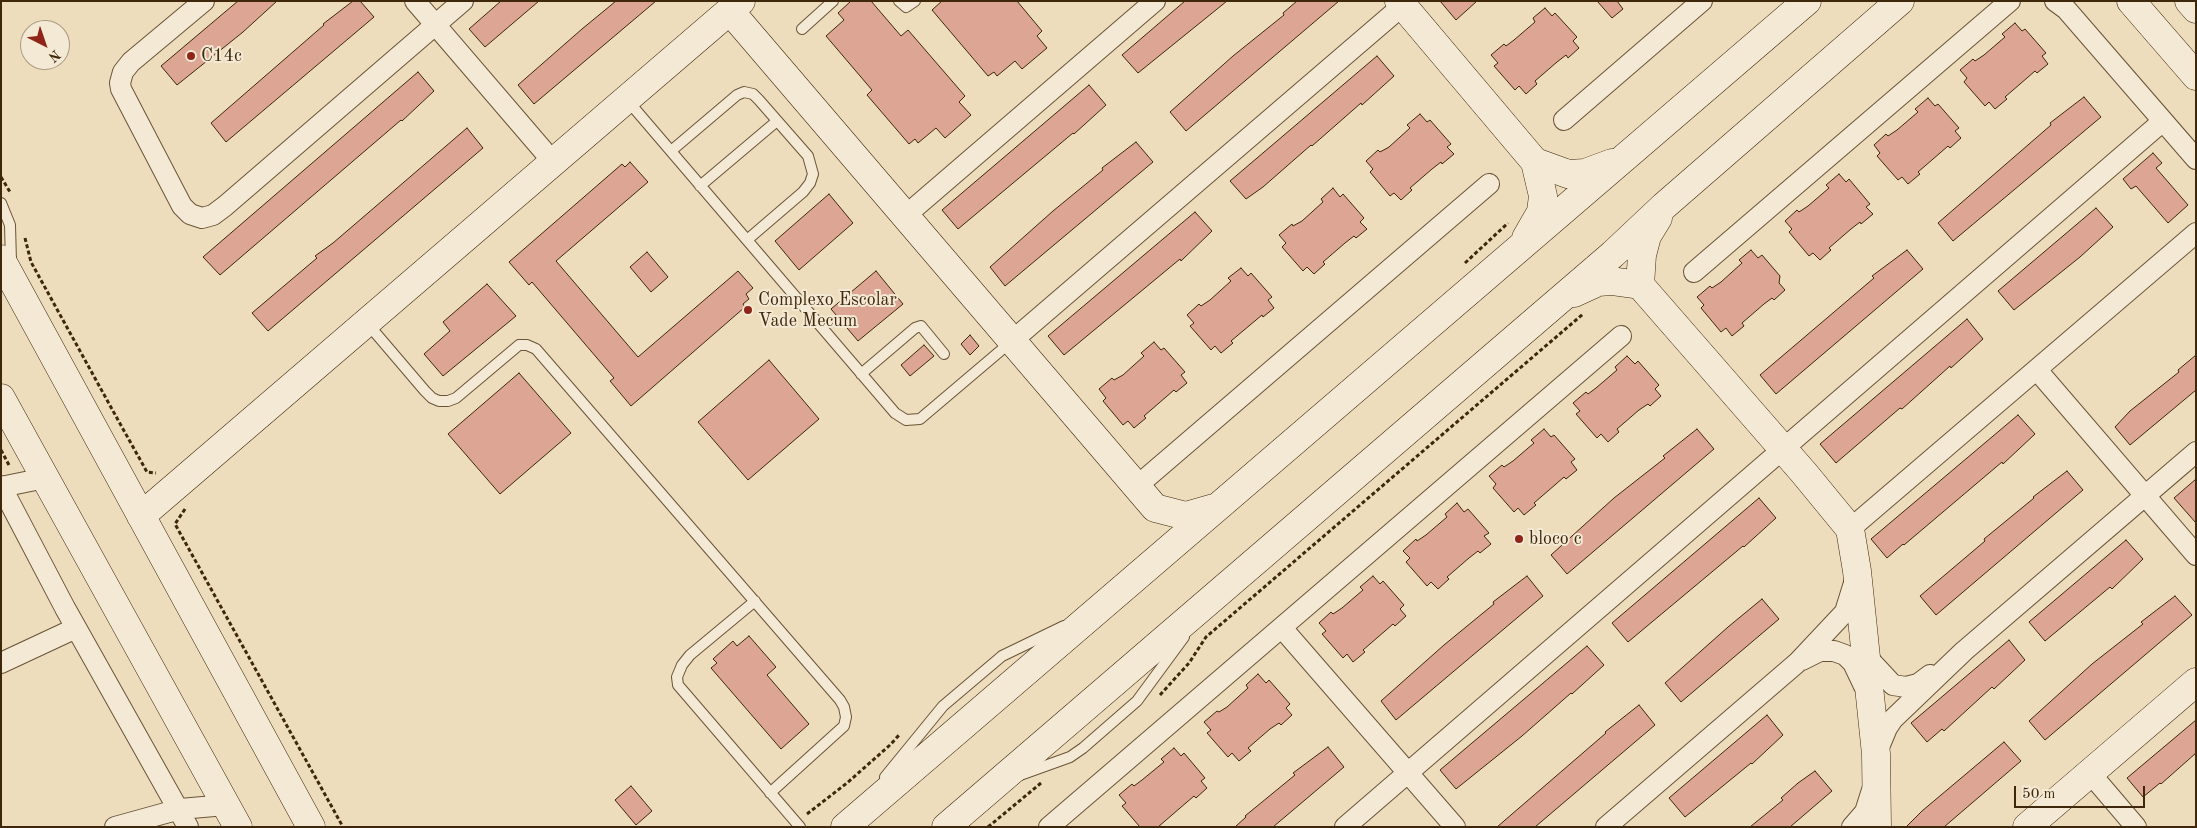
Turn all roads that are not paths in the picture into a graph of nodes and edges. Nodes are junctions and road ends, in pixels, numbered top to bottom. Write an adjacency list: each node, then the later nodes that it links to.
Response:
1 (204, 1): 18 (street)
2 (415, 1): 18 (street)
3 (463, 1): 18 (street)
4 (833, 1): 19 (lane)
5 (899, 1): 6 (lane)
6 (915, 1)
7 (1155, 1): 34 (street)
8 (1702, 1): 22 (street)
9 (1807, 1): 26 (street)
10 (1900, 1): 33 (street)
11 (2010, 1): 39 (street)
12 (2055, 1): 24 (street)
13 (2131, 1): 20 (street)
14 (2189, 1): 17 (street)
15 (1403, 3): 29 (street); 44 (street)
16 (736, 6): 21 (street); 34 (street)
17 (2196, 9)
18 (435, 25): 28 (street)
19 (802, 29)
20 (2196, 76)
21 (627, 100): 25 (lane); 28 (street)
22 (1564, 120)
23 (777, 121): 25 (lane); 31 (lane); 36 (lane)
24 (2163, 121): 27 (street); 49 (street)
25 (670, 151): 31 (lane)
26 (1623, 159): 29 (street); 37 (street)
27 (2196, 159)
28 (554, 162): 42 (street)
29 (1535, 162): 37 (street)
30 (1490, 184): 52 (street)
31 (700, 186): 36 (lane)
32 (1, 203): 38 (lane)
33 (1664, 206): 40 (street); 41 (street)
34 (905, 216): 44 (street)
35 (2196, 233): 46 (street)
36 (746, 240): 47 (lane)
37 (1519, 250): 55 (street)
38 (6, 268): 57 (street)
39 (1694, 272)
40 (1640, 285): 41 (street); 49 (street)
41 (1561, 298): 81 (street)
42 (366, 323): 57 (street); 62 (lane)
43 (1621, 336): 64 (street)
44 (1013, 340): 47 (lane); 52 (street)
45 (944, 354): 47 (lane)
46 (2037, 370): 54 (street); 58 (street)
47 (862, 374)
48 (1, 398): 51 (street)
49 (1784, 449): 58 (street); 72 (street)
50 (2196, 452): 54 (street)
51 (45, 478): 53 (street); 75 (street)
52 (1137, 486): 56 (street)
53 (1, 487): 63 (street)
54 (2145, 496): 59 (street); 65 (street)
55 (1216, 507): 56 (street); 60 (street)
56 (1155, 508): 60 (street)
57 (141, 516): 78 (street)
58 (1850, 529): 61 (street)
59 (2196, 555)
60 (1148, 565): 80 (street)
61 (1857, 571): 66 (street); 67 (street)
62 (755, 601): 74 (lane); 74 (lane)
63 (76, 628): 68 (street); 76 (street)
64 (1282, 628): 72 (street); 82 (street)
65 (1964, 651): 66 (street); 71 (street)
66 (1866, 656): 70 (street)
67 (1798, 662): 70 (street); 85 (street)
68 (1, 663)
69 (2196, 682): 73 (street)
70 (1870, 699): 71 (street)
71 (1876, 760): 86 (street); 87 (street); 88 (street)
72 (1408, 772): 83 (street); 84 (street)
73 (2090, 773): 89 (street); 90 (street)
74 (770, 793): 79 (lane)
75 (232, 816): 76 (street)
76 (184, 818): 77 (street)
77 (118, 826)
78 (311, 827)
79 (800, 827)
80 (844, 827)
81 (946, 827)
82 (1049, 827)
83 (1345, 827)
84 (1455, 827)
85 (1606, 827)
86 (1852, 827)
87 (1877, 827)
88 (1889, 827)
89 (2027, 827)
90 (2136, 827)

